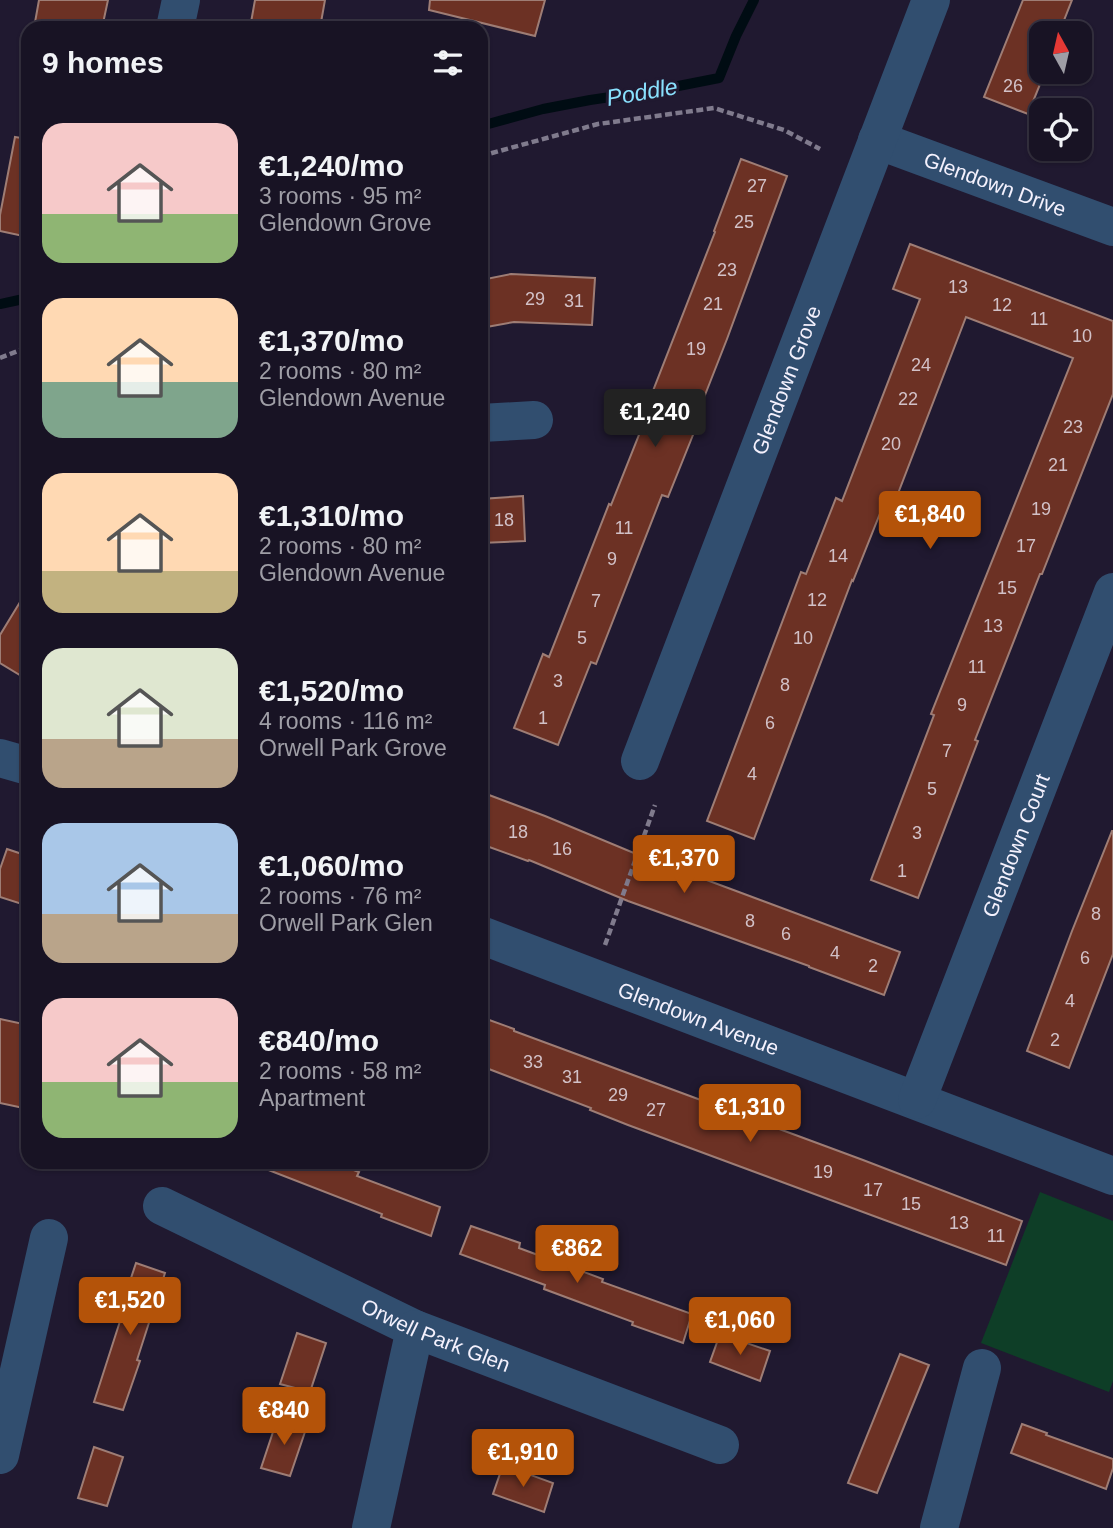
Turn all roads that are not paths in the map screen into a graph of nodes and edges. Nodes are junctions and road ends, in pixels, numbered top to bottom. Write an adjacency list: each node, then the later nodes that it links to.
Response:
1 (181, 0): 3 (street)
2 (931, 0): 4 (street, Glendown Grove)
3 (176, 21)
4 (877, 140): 5 (street, Glendown Drive); 10 (street, Glendown Grove)
5 (1113, 227)
6 (534, 419): 7 (street)
7 (488, 422)
8 (1113, 592): 13 (street, Glendown Court)
9 (0, 758): 11 (street)
10 (640, 761)
11 (21, 764)
12 (488, 938): 13 (street, Glendown Avenue)
13 (917, 1100): 14 (street, Glendown Avenue)
14 (1113, 1176)
15 (162, 1206): 17 (street, Orwell Park Glen)
16 (49, 1238): 20 (street)
17 (415, 1329): 19 (street, Orwell Park Glen); 21 (street)
18 (982, 1368): 22 (street)
19 (720, 1445)
20 (0, 1455)
21 (371, 1528)
22 (939, 1528)

